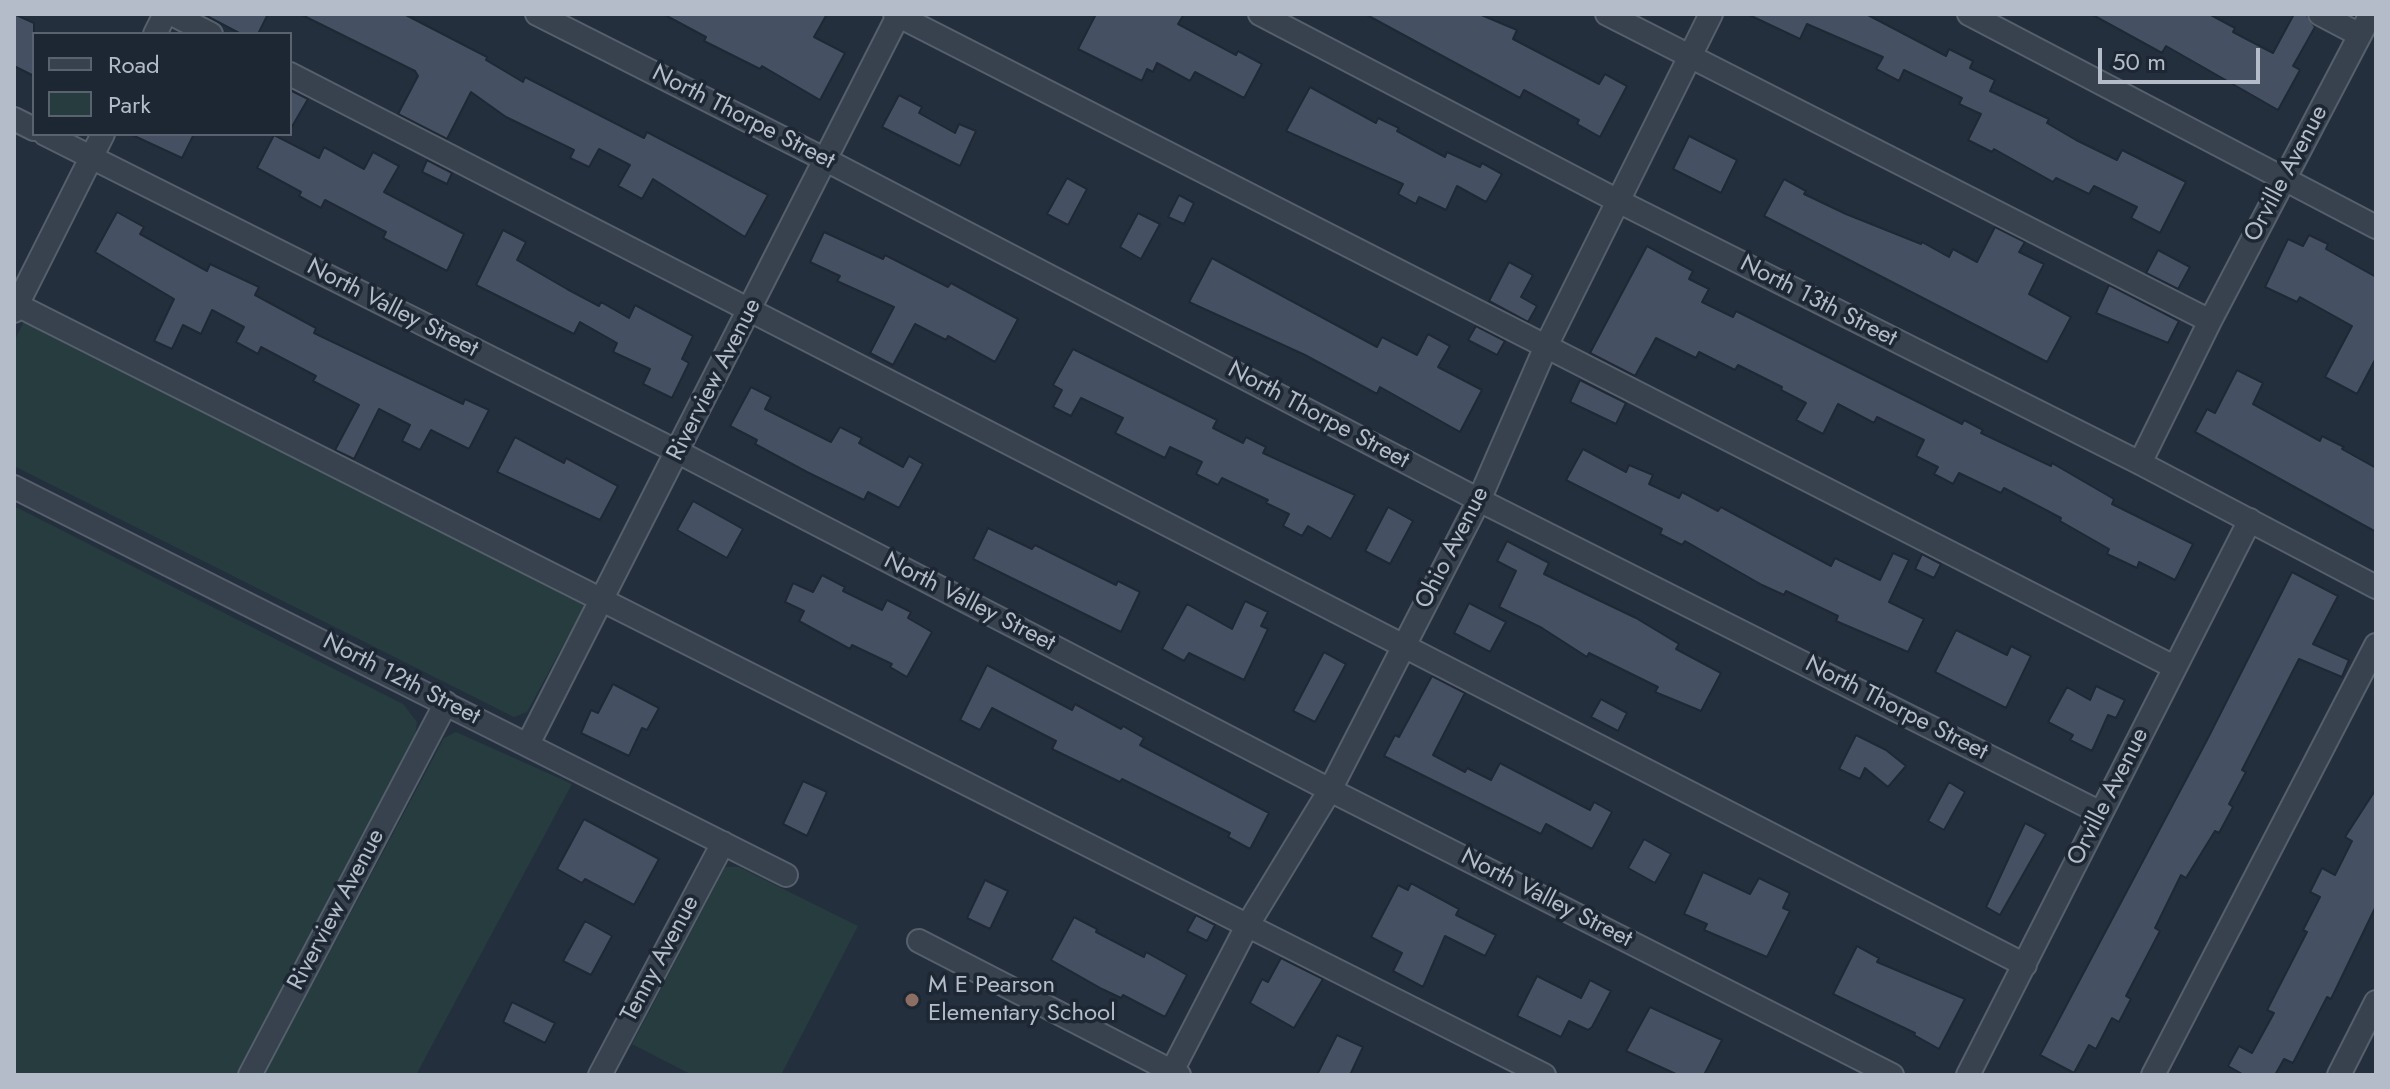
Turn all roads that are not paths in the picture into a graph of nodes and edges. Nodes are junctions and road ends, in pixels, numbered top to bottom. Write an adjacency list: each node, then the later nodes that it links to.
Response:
1 (165, 14): 11 (street)
2 (172, 14): 12 (street)
3 (537, 14): 21 (street, North Thorpe Street)
4 (1260, 14): 23 (street, North 13th Street)
5 (1607, 14): 14 (street)
6 (1711, 14): 14 (street, Ohio Avenue)
7 (1969, 14): 22 (street)
8 (2320, 14): 13 (street)
9 (2371, 14): 13 (street, Orville Avenue)
10 (898, 15): 21 (street, Riverview Avenue); 28 (street)
11 (156, 32)
12 (207, 32)
13 (2360, 35): 22 (street, Orville Avenue)
14 (1690, 58): 23 (street, Ohio Avenue); 27 (street)
15 (292, 75): 26 (street)
16 (14, 119): 17 (street)
17 (32, 128)
18 (49, 136): 20 (street, North Valley Street)
19 (102, 136): 20 (street)
20 (91, 157): 25 (street); 29 (street, North Valley Street)
21 (826, 160): 26 (street, Riverview Avenue); 32 (street, North Thorpe Street)
22 (2284, 179): 24 (street); 27 (street, Orville Avenue)
23 (1620, 202): 28 (street, Ohio Avenue); 30 (street, North 13th Street)
24 (2376, 227)
25 (16, 308): 35 (street)
26 (751, 309): 29 (street, Riverview Avenue); 36 (street)
27 (2210, 321): 30 (street, Orville Avenue)
28 (1547, 344): 32 (street, Ohio Avenue); 38 (street)
29 (678, 452): 35 (street, Riverview Avenue); 41 (street, North Valley Street)
30 (2140, 463): 33 (street, North 13th Street)
31 (14, 487): 39 (street, North 12th Street)
32 (1479, 500): 36 (street, Ohio Avenue); 42 (street, North Thorpe Street)
33 (2250, 520): 34 (street, North 13th Street); 38 (street, Orville Avenue)
34 (2376, 587)
35 (602, 598): 40 (street, Riverview Avenue); 45 (street)
36 (1405, 644): 41 (street, Ohio Avenue); 47 (street)
37 (2376, 645): 55 (street)
38 (2174, 667): 42 (street, Orville Avenue)
39 (446, 703): 40 (street, North 12th Street); 50 (street, Riverview Avenue)
40 (528, 744): 43 (street, North 12th Street)
41 (1330, 790): 45 (street, Ohio Avenue); 53 (street, North Valley Street)
42 (2101, 813): 47 (street, Orville Avenue)
43 (723, 843): 44 (street, North 12th Street); 51 (street, Tenny Avenue)
44 (786, 875)
45 (1247, 926): 49 (street, Ohio Avenue); 52 (street)
46 (919, 941): 49 (street)
47 (2025, 965): 54 (street, Orville Avenue)
48 (2376, 1002): 56 (street)
49 (1176, 1073)
50 (250, 1075)
51 (600, 1075)
52 (1544, 1075)
53 (1892, 1075)
54 (1968, 1075)
55 (2153, 1075)
56 (2339, 1075)

